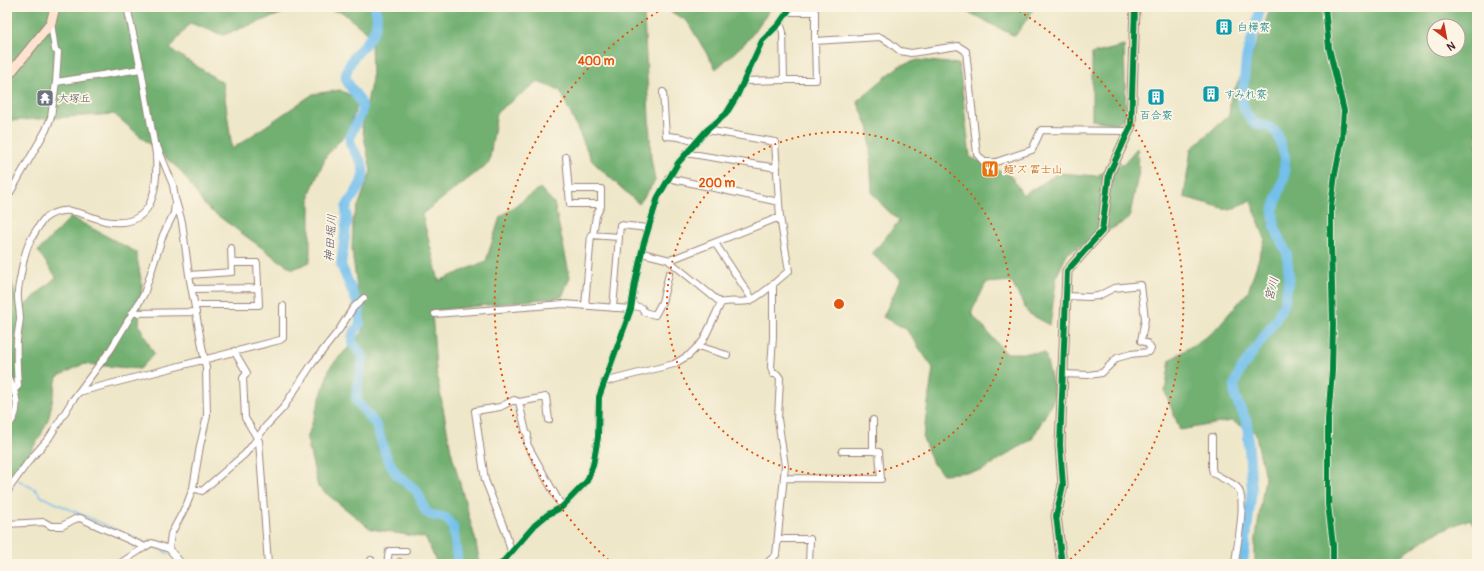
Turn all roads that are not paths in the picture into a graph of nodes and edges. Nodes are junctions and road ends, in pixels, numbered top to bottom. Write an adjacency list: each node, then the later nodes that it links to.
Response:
1 (55, 7): 6 (street)
2 (128, 7): 9 (street)
3 (1135, 7): 17 (street)
4 (1325, 7): 90 (street)
5 (790, 9): 7 (street); 8 (street)
6 (51, 23): 10 (street); 13 (street)
7 (780, 23): 11 (street); 12 (street)
8 (815, 41): 11 (street); 17 (street)
9 (141, 69): 13 (street); 16 (street)
10 (7, 77)
11 (784, 80): 12 (street)
12 (744, 81): 15 (street)
13 (56, 82): 24 (street)
14 (663, 92): 18 (street)
15 (707, 130): 18 (street); 21 (street)
16 (151, 131): 25 (street); 61 (street)
17 (1127, 131): 42 (street)
18 (695, 143): 19 (street)
19 (686, 153): 21 (street); 22 (street)
20 (566, 157): 23 (street)
21 (777, 168): 26 (street)
22 (668, 178): 26 (street); 29 (street)
23 (568, 189): 27 (street); 27 (street)
24 (7, 198)
25 (175, 198): 38 (street); 52 (street)
26 (779, 202): 28 (street)
27 (601, 204): 30 (street)
28 (780, 217): 32 (street); 39 (street)
29 (648, 228): 31 (street); 34 (street)
30 (593, 235): 31 (street); 48 (street)
31 (619, 237): 50 (street)
32 (715, 242): 35 (street); 44 (street)
33 (231, 248): 36 (street)
34 (642, 253): 35 (street); 49 (street)
35 (668, 260): 45 (street)
36 (232, 263): 38 (street); 40 (street)
37 (670, 274): 49 (street)
38 (189, 275): 41 (street)
39 (773, 285): 44 (street); 71 (street)
40 (258, 288): 41 (street); 46 (street)
41 (192, 289): 46 (street)
42 (1066, 296): 58 (street); 58 (street)
43 (364, 298): 68 (street)
44 (752, 299): 45 (street)
45 (720, 304): 54 (street)
46 (195, 306): 51 (street)
47 (283, 306): 55 (street)
48 (585, 306): 50 (street); 53 (street)
49 (631, 307): 50 (street); 60 (street)
50 (614, 308)
51 (196, 312): 52 (street); 57 (street)
52 (132, 313): 62 (street)
53 (435, 314)
54 (698, 346): 56 (street); 60 (street)
55 (234, 352): 57 (street); 68 (street)
56 (727, 355)
57 (205, 360): 62 (street); 72 (street)
58 (1062, 374): 88 (street)
59 (7, 376): 61 (street)
60 (604, 382): 74 (street)
61 (14, 390): 66 (street)
62 (78, 392): 73 (street)
63 (519, 402): 64 (street); 74 (street); 80 (street)
64 (549, 420)
65 (873, 420): 70 (street)
66 (7, 426)
67 (1212, 437): 89 (street)
68 (258, 438): 72 (street); 83 (street)
69 (842, 451): 70 (street)
70 (874, 451): 71 (street)
71 (784, 478): 76 (street)
72 (193, 488): 78 (street)
73 (7, 494)
74 (562, 507): 80 (street)
75 (7, 524): 77 (street)
76 (778, 539): 86 (street); 87 (street)
77 (144, 547): 78 (street); 81 (street)
78 (169, 549): 82 (street)
79 (406, 551): 84 (street)
80 (511, 552): 85 (street)
81 (119, 564)
82 (182, 564)
83 (268, 564)
84 (387, 564)
85 (501, 564)
86 (769, 564)
87 (809, 564)
88 (1062, 564)
89 (1235, 564)
90 (1333, 564)

